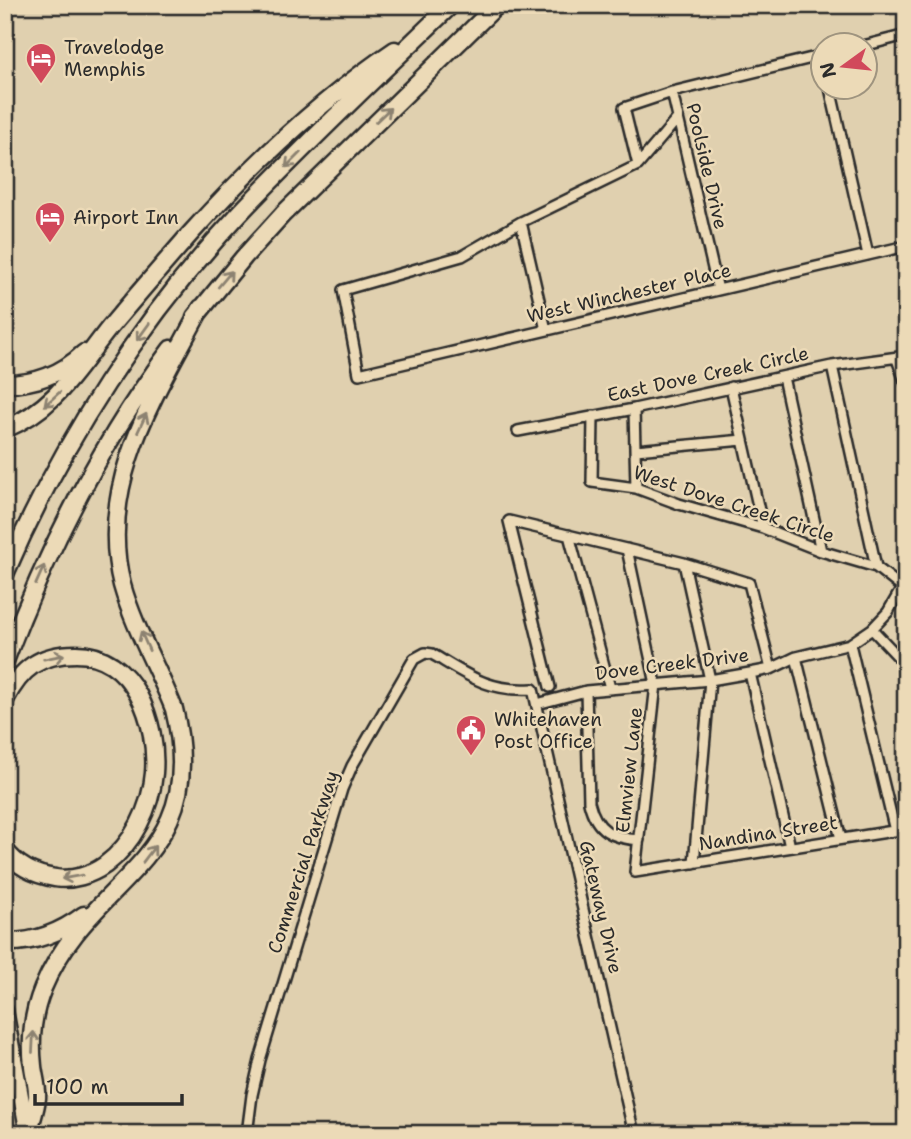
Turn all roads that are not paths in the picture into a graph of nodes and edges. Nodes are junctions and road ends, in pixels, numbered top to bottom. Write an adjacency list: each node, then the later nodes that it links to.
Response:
1 (451, 5): 3 (highway)
2 (497, 5): 15 (highway, one-way to 2)
3 (429, 27): 16 (highway); 37 (highway, one-way to 37)
4 (906, 35): 5 (street)
5 (880, 42)
6 (810, 59): 7 (street)
7 (672, 92): 9 (street, Poolside Drive); 10 (street)
8 (833, 102): 13 (street)
9 (678, 118): 10 (street); 14 (street, Poolside Drive)
10 (638, 165): 11 (street)
11 (522, 222): 17 (street); 17 (street, West Winchester Place)
12 (906, 246): 13 (street, West Winchester Place)
13 (869, 255): 14 (street, West Winchester Place)
14 (718, 290): 17 (street, West Winchester Place)
15 (201, 309): 42 (highway, one-way to 15); 61 (highway, one-way to 15)
16 (109, 329): 21 (highway); 26 (highway, one-way to 26)
17 (546, 330)
18 (901, 357): 19 (street, East Dove Creek Circle); 22 (street)
19 (832, 366): 20 (street, East Dove Creek Circle); 36 (street)
20 (783, 377): 23 (street, East Dove Creek Circle); 34 (street)
21 (5, 384)
22 (906, 384)
23 (731, 387): 24 (street, East Dove Creek Circle); 28 (street)
24 (634, 409): 25 (street, East Dove Creek Circle); 29 (street)
25 (593, 416): 27 (street, East Dove Creek Circle); 30 (street, West Dove Creek Circle)
26 (5, 429)
27 (518, 431)
28 (743, 440): 29 (street); 31 (street)
29 (636, 450): 30 (street)
30 (636, 488): 31 (street, West Dove Creek Circle)
31 (763, 528): 34 (street, West Dove Creek Circle)
32 (569, 535): 33 (street); 48 (street); 49 (street)
33 (627, 549): 35 (street); 47 (street, Elmview Lane)
34 (821, 551): 36 (street, West Dove Creek Circle)
35 (684, 563): 44 (street); 46 (street)
36 (876, 567): 38 (street, West Dove Creek Circle)
37 (5, 573)
38 (905, 586): 39 (street, Dove Creek Drive)
39 (872, 629): 40 (street, Dove Creek Drive); 43 (street)
40 (850, 644): 41 (street, Dove Creek Drive); 54 (street)
41 (796, 657): 44 (street, Dove Creek Drive); 55 (street)
42 (5, 661)
43 (906, 665)
44 (771, 668): 45 (street, Dove Creek Drive)
45 (750, 673): 46 (street, Dove Creek Drive); 57 (street)
46 (710, 680): 47 (street, Dove Creek Drive); 59 (street)
47 (656, 684): 49 (street, Dove Creek Drive); 56 (street, Elmview Lane)
48 (551, 687)
49 (610, 688): 51 (street, Dove Creek Drive)
50 (533, 689): 53 (street, Gateway Drive); 65 (street, Commercial Parkway)
51 (586, 691): 53 (street, Dove Creek Drive); 56 (street)
52 (5, 701): 58 (highway, one-way to 58)
53 (537, 704): 66 (street, Gateway Drive)
54 (901, 830): 55 (street, Nandina Street)
55 (841, 839): 57 (street, Nandina Street)
56 (639, 840): 60 (street, Elmview Lane)
57 (790, 847): 59 (street, Nandina Street)
58 (5, 850)
59 (694, 863): 60 (street, Nandina Street)
60 (635, 872)
61 (118, 888): 62 (highway); 64 (highway, one-way to 61)
62 (5, 942)
63 (5, 1010): 64 (main road)
64 (28, 1134)
65 (247, 1134)
66 (634, 1134)

